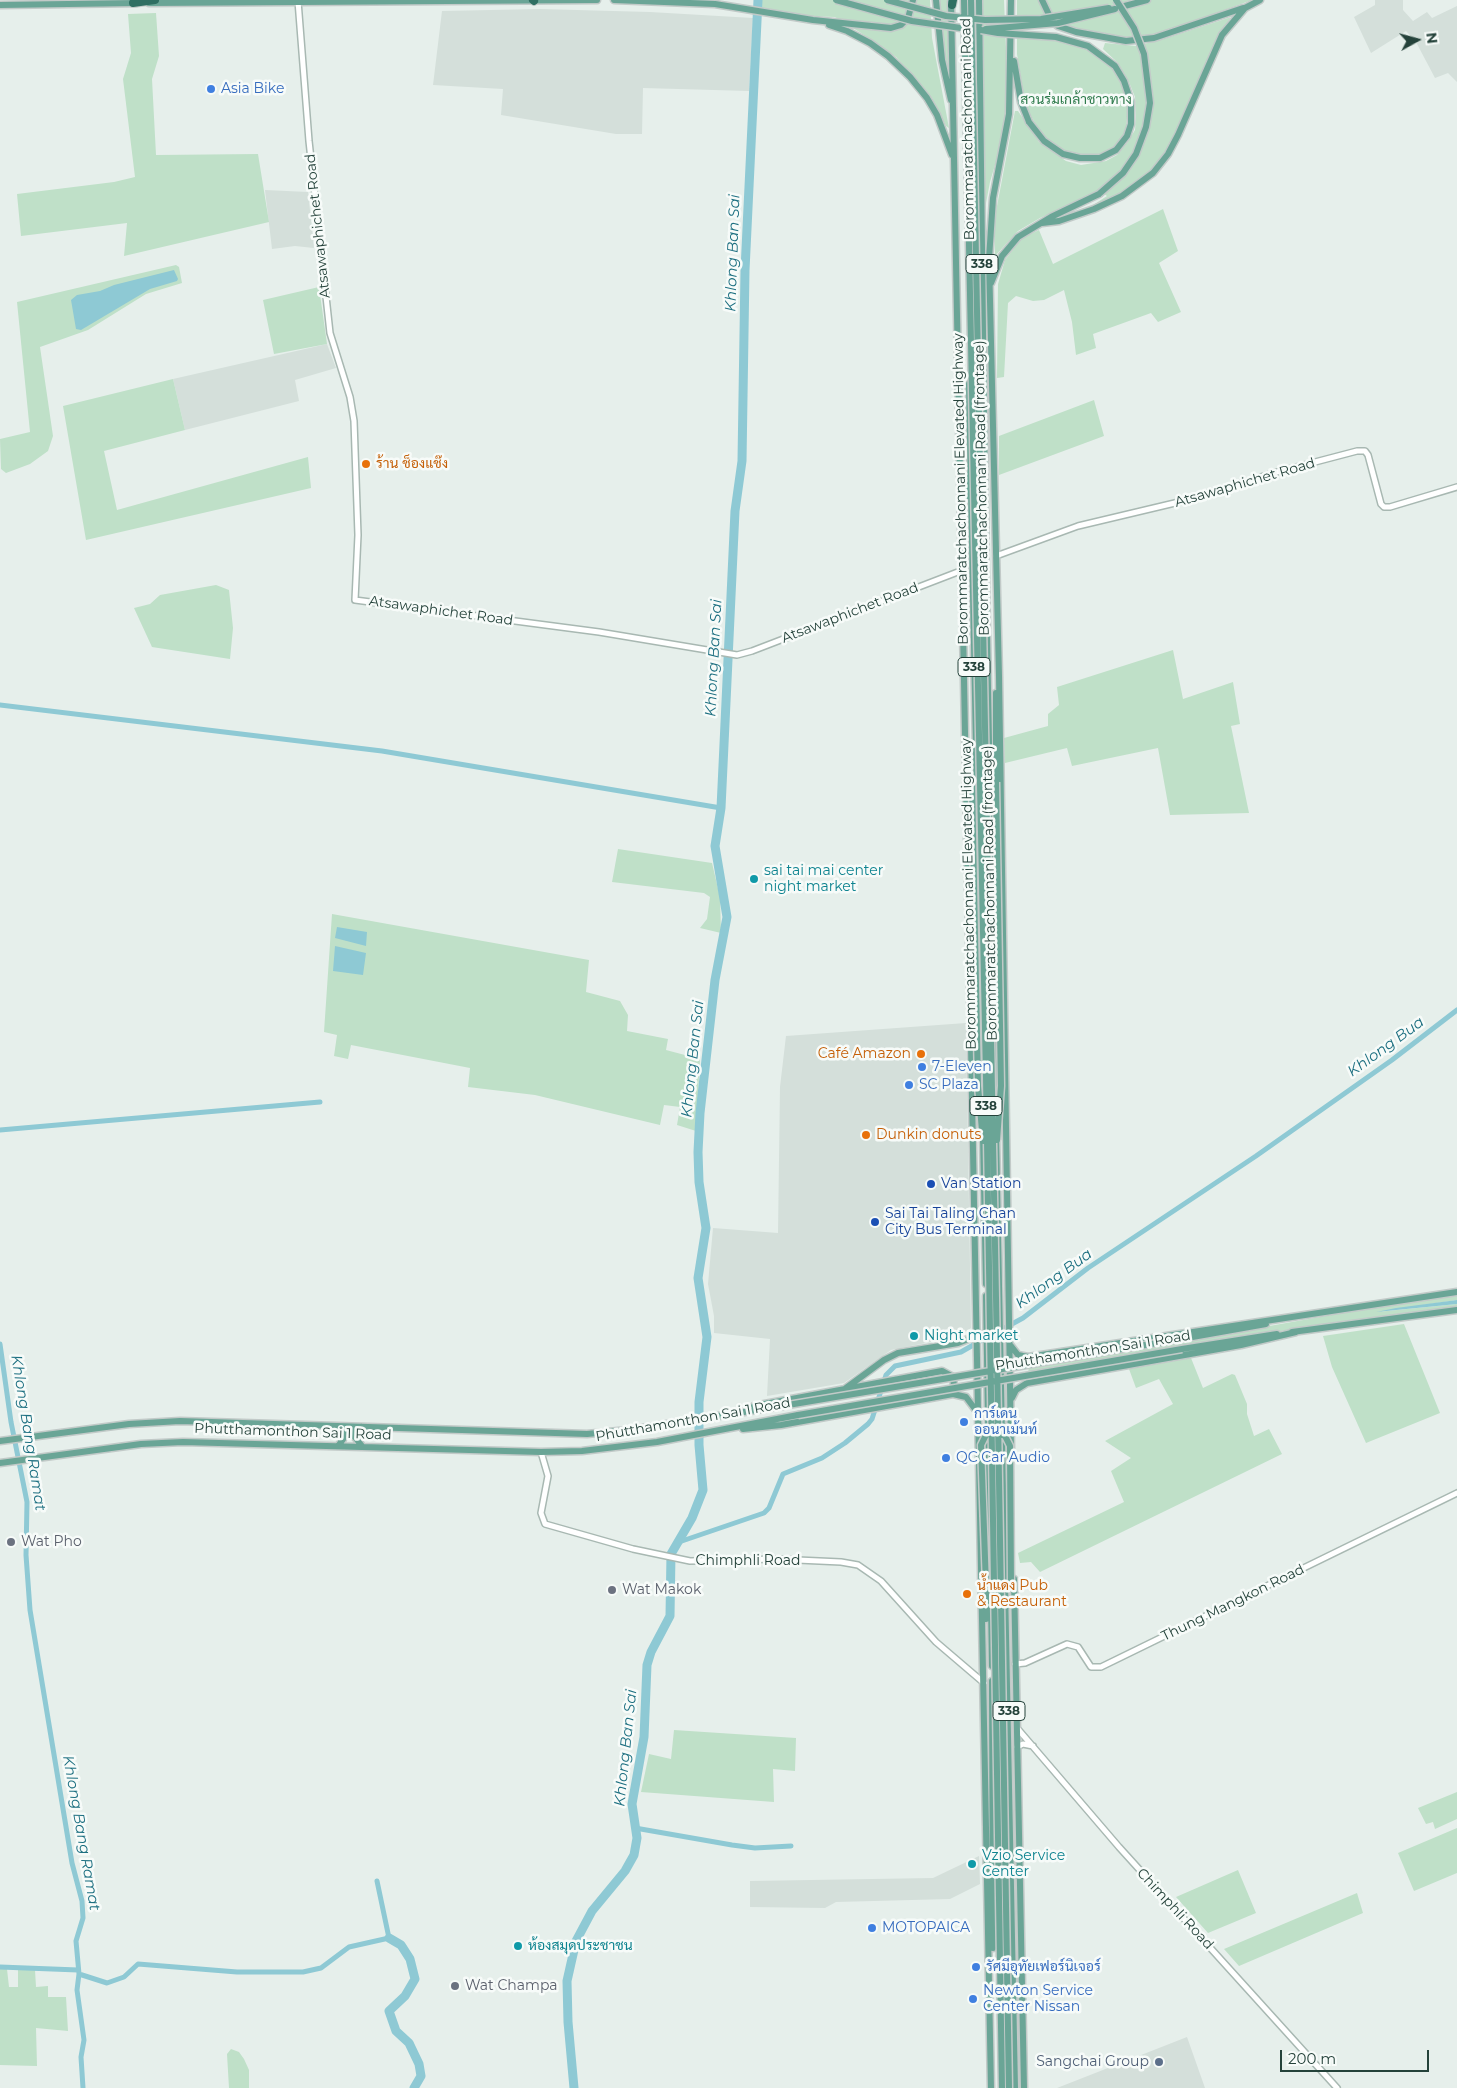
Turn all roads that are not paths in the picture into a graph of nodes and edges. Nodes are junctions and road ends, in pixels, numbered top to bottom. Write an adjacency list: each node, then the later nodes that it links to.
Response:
1 (155, 0): 19 (highway)
2 (534, 0): 3 (main road); 17 (main road)
3 (598, 0)
4 (614, 0): 23 (main road)
5 (836, 0): 24 (main road, bridge)
6 (887, 0): 22 (main road, bridge)
7 (913, 0): 23 (main road)
8 (936, 0): 26 (main road)
9 (963, 0): 36 (main road, Borommaratchachonnani Road / 338); 41 (main road, Borommaratchachonnani Elevated Highway / 338, bridge)
10 (971, 0): 41 (main road, Borommaratchachonnani Elevated Highway / 338, bridge)
11 (979, 0): 31 (main road, Borommaratchachonnani Road / 338)
12 (1011, 0): 25 (main road, Borommaratchachonnani Road (frontage) / 338)
13 (1042, 0): 21 (main road)
14 (1116, 0): 28 (main road, bridge)
15 (1147, 0): 22 (main road)
16 (1260, 0): 21 (main road)
17 (298, 1): 19 (main road); 38 (street, Atsawaphichet Road)
18 (952, 2): 26 (main road, Borommaratchachonnani Road (frontage) / 338)
19 (133, 3): 20 (main road)
20 (0, 5)
21 (1245, 8): 28 (main road)
22 (1115, 9): 24 (main road, bridge)
23 (813, 20): 27 (main road)
24 (981, 30): 25 (main road, bridge)
25 (1012, 50): 29 (main road, Borommaratchachonnani Road (frontage) / 338)
26 (954, 108): 27 (main road, Borommaratchachonnani Road (frontage) / 338)
27 (955, 164): 32 (main road, Borommaratchachonnani Road (frontage) / 338)
28 (1042, 223): 30 (main road)
29 (989, 260): 30 (main road, Borommaratchachonnani Road (frontage) / 338); 31 (main road)
30 (990, 287): 33 (main road, Borommaratchachonnani Road (frontage) / 338)
31 (983, 311): 35 (main road, Borommaratchachonnani Road / 338)
32 (959, 394): 36 (main road); 38 (main road, Borommaratchachonnani Road (frontage) / 338)
33 (993, 470): 35 (main road); 37 (main road, Borommaratchachonnani Road (frontage) / 338)
34 (1457, 486): 37 (street, Atsawaphichet Road)
35 (986, 528): 71 (main road, Borommaratchachonnani Road / 338)
36 (971, 542): 73 (main road, Borommaratchachonnani Road / 338, bridge)
37 (996, 556): 40 (main road, Borommaratchachonnani Road (frontage) / 338)
38 (963, 570): 39 (main road, Borommaratchachonnani Road (frontage) / 338)
39 (964, 627): 41 (main road, bridge); 45 (main road, Borommaratchachonnani Road (frontage) / 338)
40 (998, 657): 41 (main road, bridge); 47 (main road, Borommaratchachonnani Road (frontage) / 338)
41 (990, 1187): 74 (main road, Borommaratchachonnani Elevated Highway / 338, bridge); 75 (main road, Borommaratchachonnani Elevated Highway / 338, bridge)
42 (1457, 1292): 44 (main road, Phutthamonthon Sai 1 Road)
43 (1457, 1310): 46 (main road, Phutthamonthon Sai 1 Road)
44 (1294, 1317): 48 (main road, Phutthamonthon Sai 1 Road); 53 (main road, Phutthamonthon Sai 1 Road, bridge)
45 (977, 1331): 50 (main road); 54 (main road, Borommaratchachonnani Road (frontage) / 338)
46 (1296, 1332): 49 (main road, Phutthamonthon Sai 1 Road); 57 (main road, Phutthamonthon Sai 1 Road, bridge)
47 (1010, 1343): 48 (main road, Phutthamonthon Sai 1 Road); 52 (main road, Borommaratchachonnani Road (frontage) / 338)
48 (1037, 1356): 49 (main road)
49 (1040, 1380): 52 (main road, Phutthamonthon Sai 1 Road)
50 (845, 1389): 51 (main road); 53 (main road)
51 (943, 1395): 54 (main road); 57 (main road)
52 (1010, 1400): 64 (main road, Borommaratchachonnani Road (frontage) / 338)
53 (733, 1412): 56 (main road, Phutthamonthon Sai 1 Road)
54 (977, 1412): 65 (main road, Borommaratchachonnani Road (frontage) / 338)
55 (339, 1427): 56 (main road, Phutthamonthon Sai 1 Road); 58 (main road, Phutthamonthon Sai 1 Road); 59 (main road)
56 (361, 1427): 60 (main road)
57 (734, 1428): 61 (main road, Phutthamonthon Sai 1 Road)
58 (0, 1441)
59 (338, 1445): 60 (main road, Phutthamonthon Sai 1 Road); 62 (main road, Phutthamonthon Sai 1 Road)
60 (362, 1446): 61 (main road, Phutthamonthon Sai 1 Road)
61 (541, 1452): 66 (street, Chimphli Road)
62 (1, 1463)
63 (1457, 1493): 64 (street, Thung Mangkon Road)
64 (1015, 1664): 65 (main road, bridge); 67 (main road, Borommaratchachonnani Road (frontage) / 338)
65 (984, 1672): 66 (main road, Borommaratchachonnani Road (frontage) / 338)
66 (984, 1683): 72 (main road, Borommaratchachonnani Road (frontage) / 338)
67 (1017, 1727): 68 (street, Chimphli Road); 69 (main road, Borommaratchachonnani Road (frontage) / 338)
68 (1034, 1746): 69 (street); 78 (street, Chimphli Road)
69 (1017, 1747): 70 (main road, Borommaratchachonnani Road (frontage) / 338)
70 (1023, 2037): 71 (main road); 77 (main road, Borommaratchachonnani Road (frontage) / 338)
71 (1014, 2078): 76 (main road, Borommaratchachonnani Road / 338)
72 (991, 2088)
73 (995, 2088)
74 (1002, 2088)
75 (1009, 2088)
76 (1015, 2088)
77 (1024, 2088)
78 (1337, 2088)

